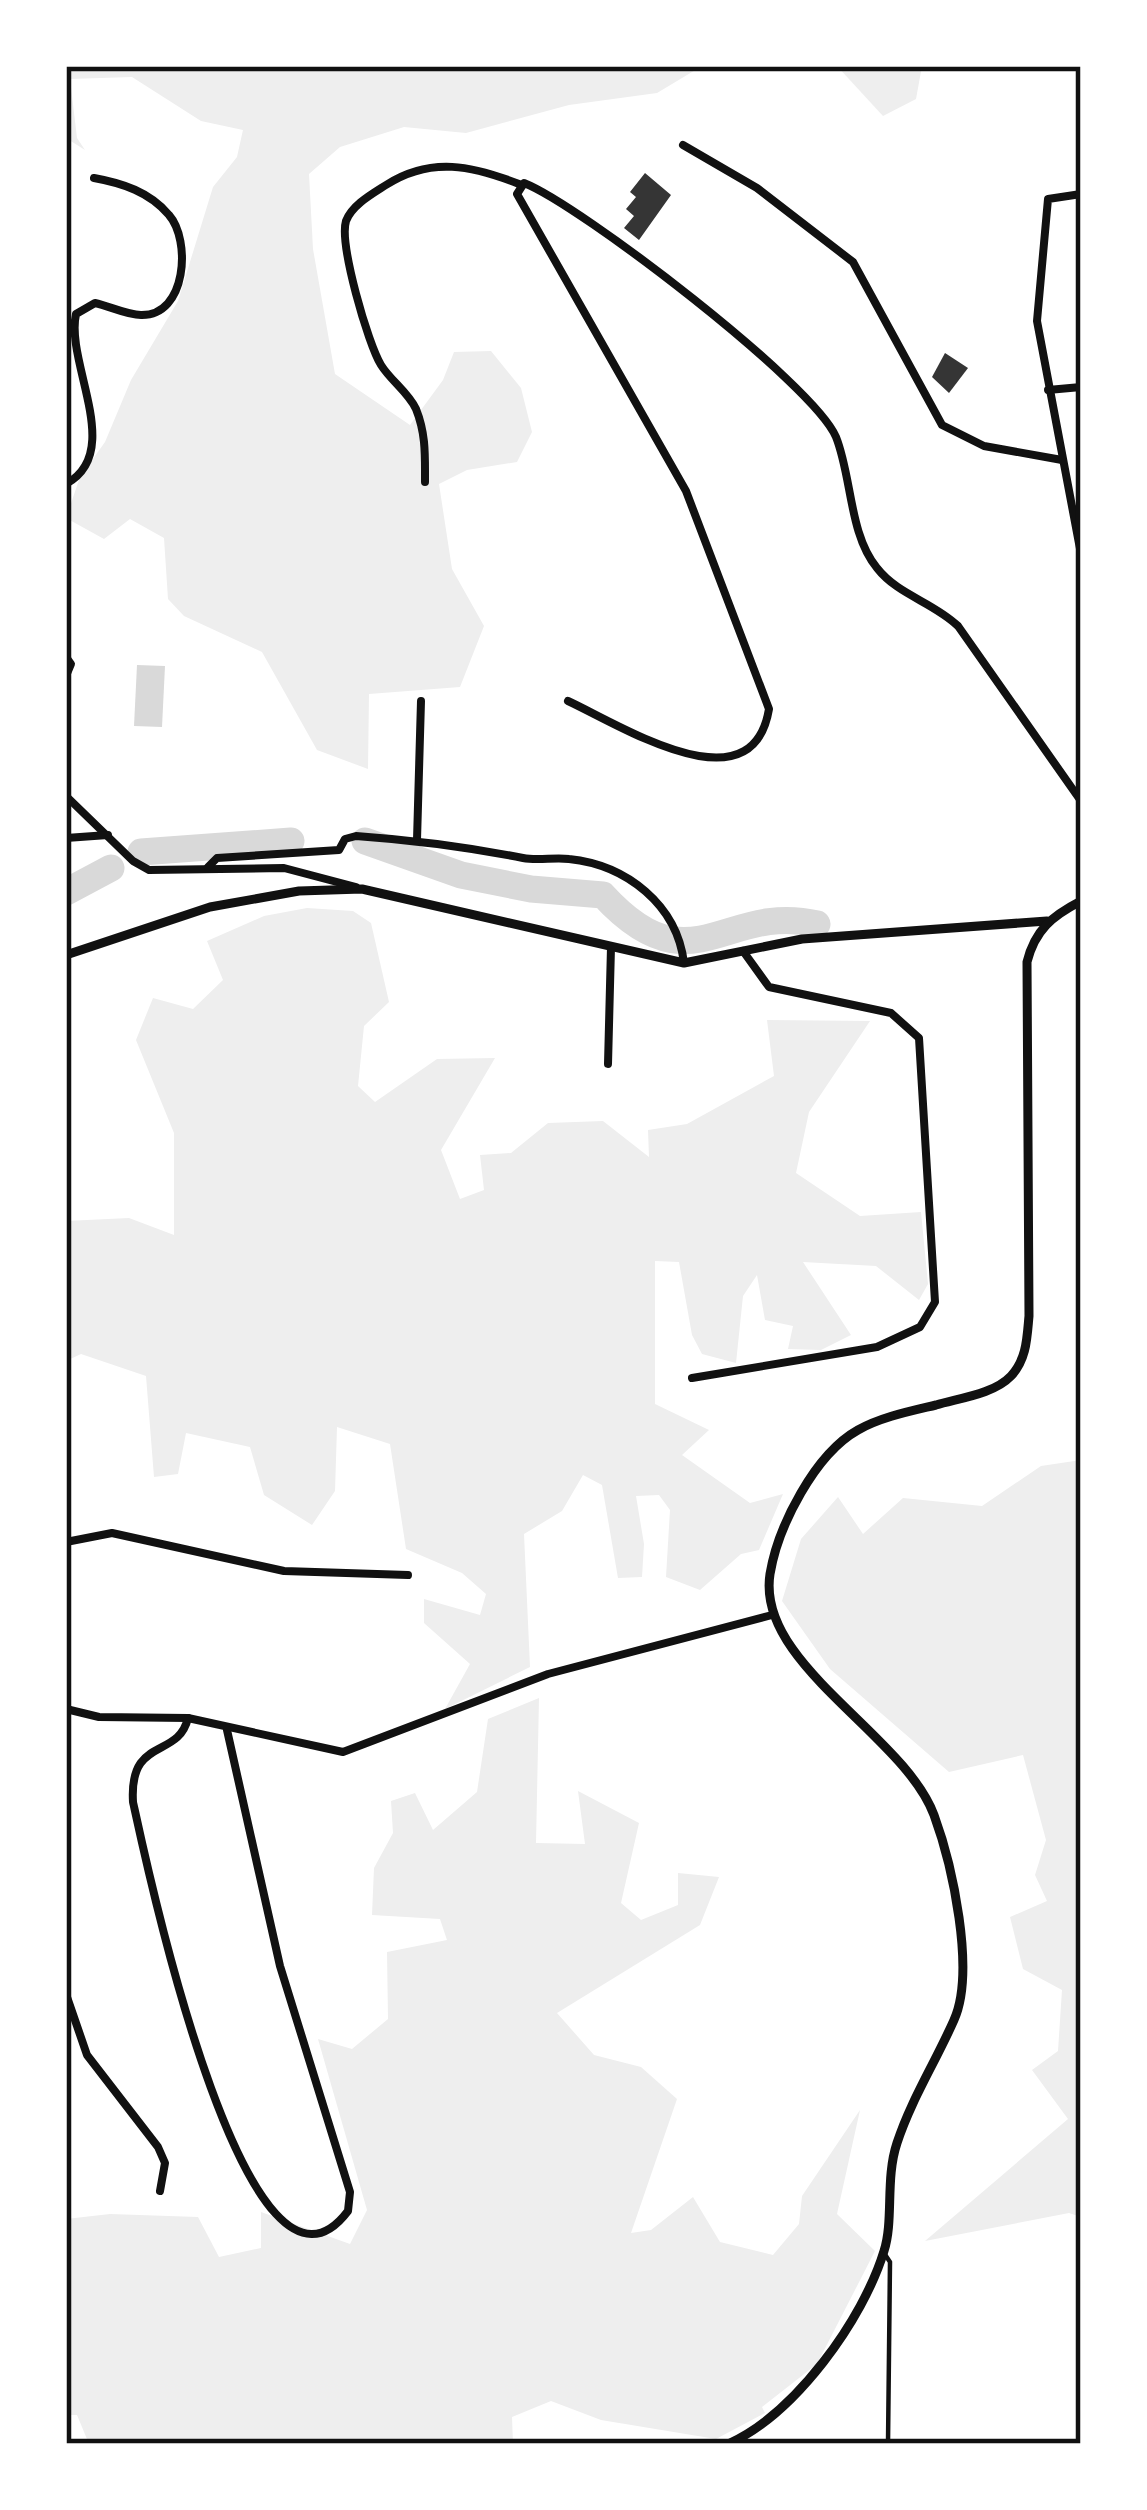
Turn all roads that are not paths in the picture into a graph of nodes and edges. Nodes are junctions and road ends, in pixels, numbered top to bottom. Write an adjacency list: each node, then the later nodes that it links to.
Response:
1 (683, 145): 8 (street)
2 (94, 178): 5 (street)
3 (519, 184): 9 (street); 15 (street); 17 (street)
4 (1081, 194): 7 (street)
5 (69, 334): 10 (street)
6 (1081, 387): 7 (street)
7 (1048, 390): 8 (street)
8 (1062, 460): 11 (street)
9 (424, 482)
10 (66, 484)
11 (1081, 554)
12 (66, 657): 13 (street)
13 (66, 676)
14 (421, 701): 20 (street)
15 (568, 701)
16 (66, 796): 18 (street)
17 (1081, 801)
18 (110, 835): 19 (street); 21 (street)
19 (66, 838)
20 (417, 840): 21 (street); 28 (street)
21 (208, 867): 22 (street)
22 (362, 889): 25 (street); 27 (street)
23 (1081, 901): 24 (street)
24 (1047, 921): 26 (street); 33 (street)
25 (611, 947): 28 (street); 29 (street)
26 (742, 950): 28 (street); 30 (street)
27 (66, 955)
28 (684, 963)
29 (608, 1064)
30 (692, 1378)
31 (66, 1542): 32 (street)
32 (408, 1575)
33 (772, 1615): 36 (street); 39 (street)
34 (66, 1709): 35 (street)
35 (188, 1718): 36 (street); 36 (street)
36 (227, 1730)
37 (66, 1994): 38 (street)
38 (160, 2191)
39 (884, 2253): 40 (street); 41 (lane)
40 (728, 2444)
41 (889, 2444)

